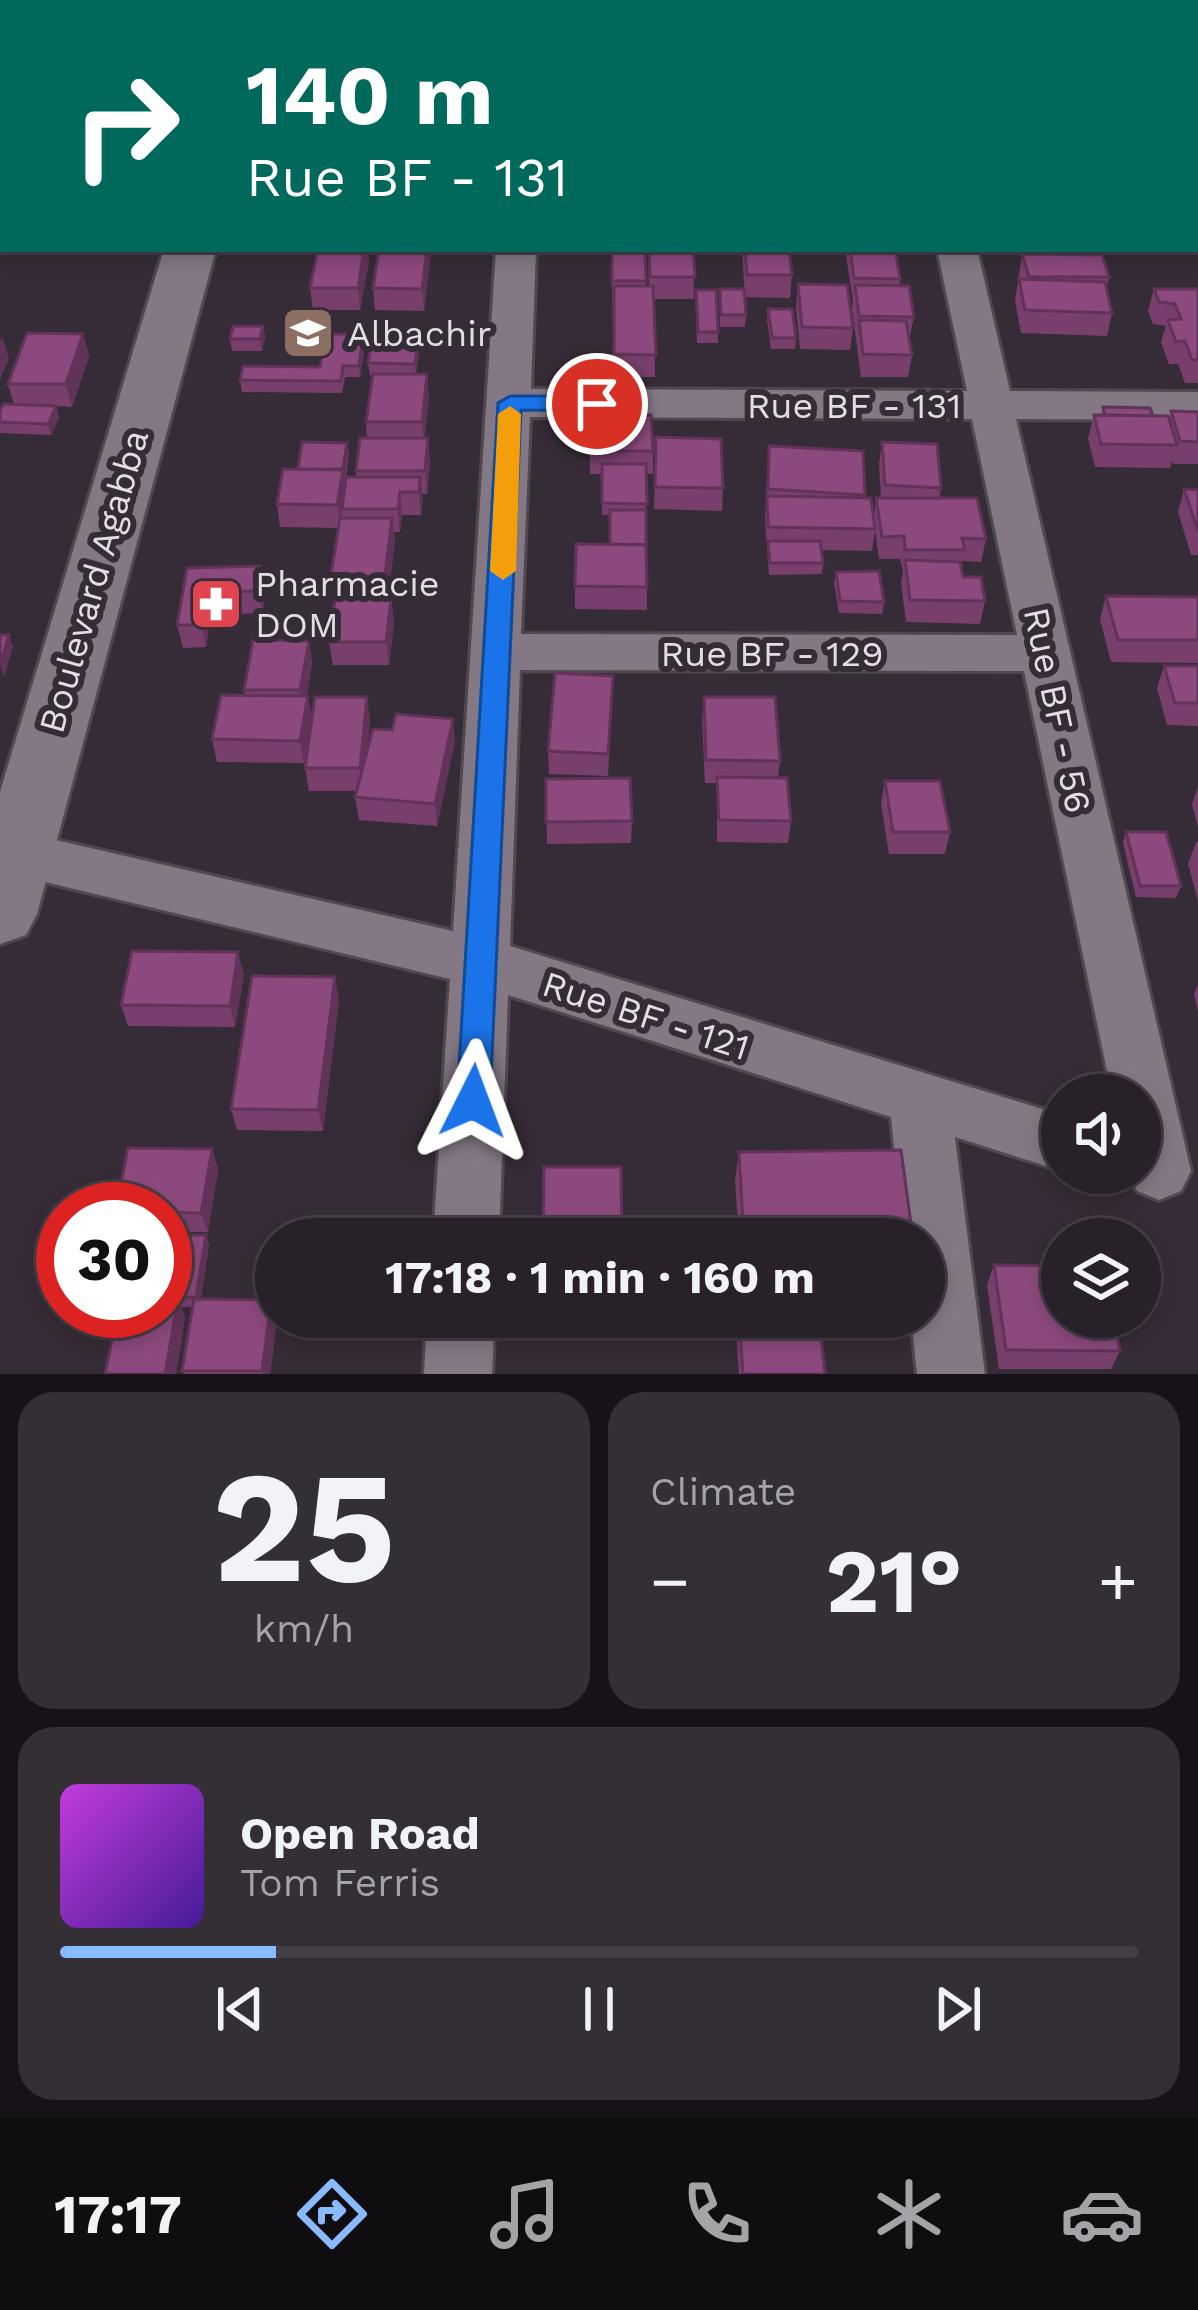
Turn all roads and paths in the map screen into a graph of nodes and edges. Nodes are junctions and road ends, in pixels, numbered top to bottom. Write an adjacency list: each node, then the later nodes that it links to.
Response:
1 (189, 252): 9 (main road, Boulevard Agabba)
2 (516, 252): 4 (street)
3 (958, 252): 5 (street, Rue BF - 56)
4 (510, 403): 5 (street, Rue BF - 131); 7 (street)
5 (991, 405): 6 (street, Rue BF - 131); 8 (street, Rue BF - 56)
6 (1198, 406)
7 (499, 652): 8 (street, Rue BF - 129); 11 (street)
8 (1046, 653): 14 (street, Rue BF - 56)
9 (8, 853): 10 (main road, Boulevard Agabba); 11 (street, Rue BF - 121)
10 (0, 914)
11 (481, 962): 12 (street, Rue BF - 121); 15 (street)
12 (920, 1102): 13 (street, Rue BF - 121); 18 (street)
13 (1041, 1137)
14 (1166, 1173)
15 (467, 1218)
16 (460, 1338): 17 (street)
17 (458, 1374)
18 (951, 1374)

